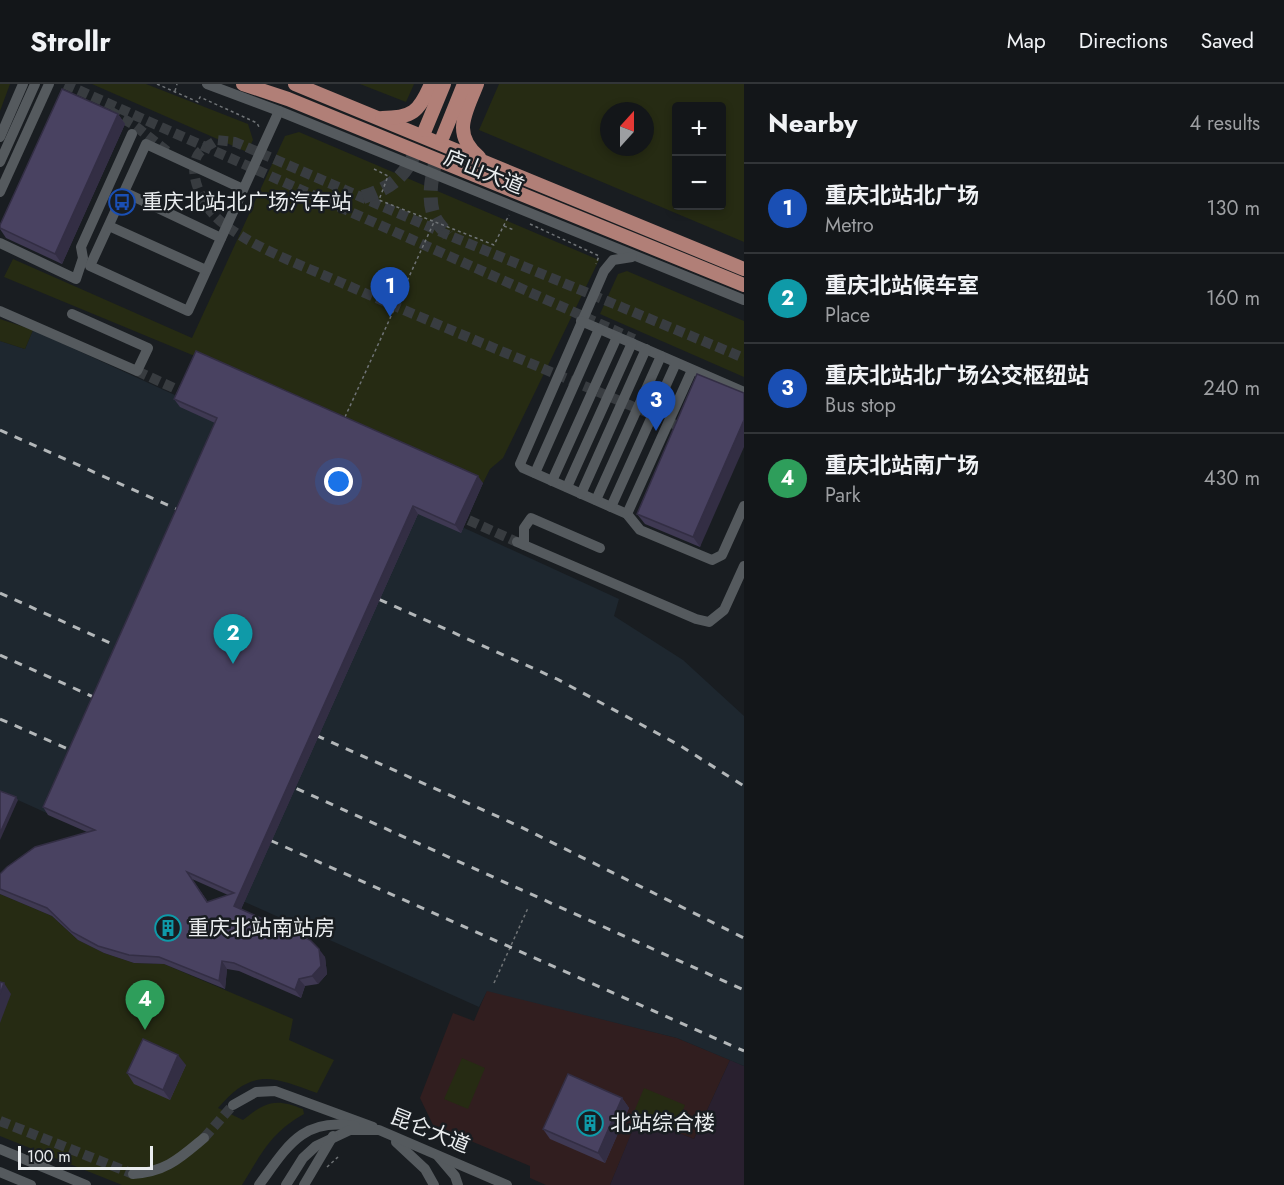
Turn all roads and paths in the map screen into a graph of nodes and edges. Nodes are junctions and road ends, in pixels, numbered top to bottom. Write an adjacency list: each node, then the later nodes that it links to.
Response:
1 (23, 84): 20 (street)
2 (35, 84): 21 (street)
3 (49, 84): 25 (street)
4 (158, 84): 13 (path)
5 (177, 84): 13 (path)
6 (207, 84): 14 (street, 庐山大道)
7 (243, 84): 39 (main road, 庐山大道)
8 (295, 84): 15 (main road, 庐山大道)
9 (430, 84): 15 (main road)
10 (444, 84): 17 (main road)
11 (464, 84): 19 (main road)
12 (477, 84): 22 (main road)
13 (175, 91): 16 (path)
14 (279, 111): 24 (street); 35 (street, 庐山大道)
15 (376, 118): 22 (main road, 庐山大道)
16 (260, 130)
17 (425, 130)
18 (132, 134): 34 (street)
19 (443, 136)
20 (0, 137)
21 (0, 162)
22 (487, 164): 37 (main road, 庐山大道)
23 (374, 169): 28 (path)
24 (243, 189): 26 (street); 33 (street)
25 (0, 192)
26 (124, 192): 30 (street); 33 (street)
27 (509, 214): 31 (path)
28 (434, 222): 31 (path); 52 (path)
29 (529, 224): 36 (path)
30 (109, 226): 38 (street); 38 (street)
31 (503, 226): 32 (path)
32 (514, 230)
33 (221, 238): 38 (street)
34 (0, 243)
35 (636, 256): 40 (street, 庐山大道); 43 (street)
36 (596, 265)
37 (744, 269)
38 (206, 270)
39 (744, 285)
40 (744, 300)
41 (0, 311): 42 (street)
42 (72, 314)
43 (581, 321): 44 (street); 53 (street)
44 (599, 329): 45 (street); 53 (street)
45 (617, 337): 46 (street); 54 (street)
46 (632, 343): 47 (street); 55 (street)
47 (646, 349): 48 (street); 56 (street)
48 (661, 356): 49 (street); 57 (street)
49 (676, 363): 50 (street); 59 (street)
50 (693, 369): 51 (street); 60 (street)
51 (744, 392)
52 (343, 422)
53 (535, 473): 54 (street)
54 (552, 481): 55 (street)
55 (567, 487): 56 (street)
56 (581, 494): 57 (street)
57 (596, 500): 59 (street)
58 (744, 506): 60 (street)
59 (611, 507): 60 (street)
60 (627, 514)
61 (600, 548): 62 (street)
62 (744, 566)
63 (528, 908): 64 (path)
64 (494, 983)
65 (233, 1105): 66 (street)
66 (379, 1130): 67 (street, 昆仑大道); 70 (street, 昆仑大道); 75 (street); 78 (street)
67 (333, 1136): 76 (street, 昆仑大道); 77 (street)
68 (204, 1138): 72 (street)
69 (0, 1149): 74 (street)
70 (436, 1153): 79 (street); 80 (street, 昆仑大道)
71 (0, 1172): 73 (street)
72 (133, 1174)
73 (31, 1185)
74 (86, 1185)
75 (259, 1185)
76 (286, 1185)
77 (303, 1185)
78 (434, 1185)
79 (458, 1185)
80 (507, 1185)

